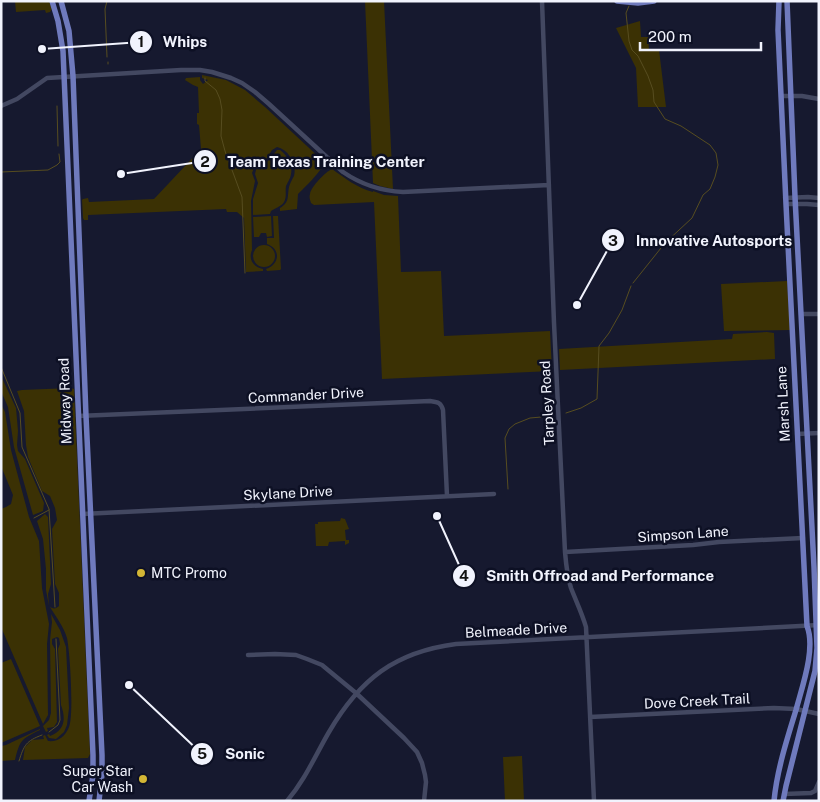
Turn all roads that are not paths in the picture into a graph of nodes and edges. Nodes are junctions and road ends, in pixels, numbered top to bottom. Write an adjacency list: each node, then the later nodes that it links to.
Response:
1 (52, 1): 9 (main road, Midway Road)
2 (61, 1): 8 (main road, Midway Road)
3 (542, 1): 14 (street, Tarpley Road)
4 (617, 1): 5 (main road)
5 (654, 1)
6 (779, 1): 10 (main road, Marsh Lane)
7 (787, 1): 11 (main road, Marsh Lane)
8 (73, 76): 9 (street); 14 (street); 16 (main road, Midway Road)
9 (64, 77): 13 (street); 15 (main road, Midway Road)
10 (781, 96): 11 (street); 19 (main road, Marsh Lane)
11 (790, 96): 12 (street); 18 (main road, Marsh Lane)
12 (819, 99)
13 (1, 106)
14 (549, 185): 35 (street, Tarpley Road)
15 (69, 194): 16 (main road); 21 (main road, Midway Road)
16 (77, 194): 22 (main road, Midway Road)
17 (819, 198): 18 (street)
18 (795, 200): 19 (street); 20 (street); 23 (main road, Marsh Lane)
19 (786, 201): 29 (main road, Marsh Lane)
20 (819, 205)
21 (73, 283): 22 (main road); 25 (main road, Midway Road)
22 (81, 283): 26 (main road, Midway Road)
23 (801, 314): 24 (street); 27 (main road, Marsh Lane)
24 (819, 314)
25 (78, 416): 26 (street, Commander Drive); 33 (main road, Midway Road)
26 (86, 416): 31 (street, Commander Drive); 32 (main road, Midway Road)
27 (806, 433): 28 (street); 29 (street); 36 (main road, Marsh Lane)
28 (819, 433)
29 (797, 434): 34 (main road, Marsh Lane)
30 (494, 494): 31 (street, Skylane Drive)
31 (447, 496): 32 (street, Skylane Drive)
32 (90, 513): 33 (street, Skylane Drive); 38 (main road, Midway Road)
33 (82, 514): 39 (main road, Midway Road)
34 (803, 538): 35 (street, Simpson Lane); 37 (main road, Marsh Lane)
35 (565, 552): 42 (street, Tarpley Road)
36 (816, 567): 37 (street); 40 (main road, Marsh Lane)
37 (804, 568): 41 (main road, Marsh Lane)
38 (94, 599): 39 (main road); 44 (main road, Midway Road)
39 (86, 600): 45 (main road, Midway Road)
40 (817, 625): 41 (street, Belmeade Drive); 50 (main road, Marsh Lane)
41 (807, 626): 42 (street, Belmeade Drive); 49 (main road, Marsh Lane)
42 (587, 638): 46 (street, Belmeade Drive); 52 (street, Tarpley Road)
43 (248, 655): 46 (street)
44 (97, 658): 45 (main road); 48 (main road, Midway Road)
45 (89, 659): 47 (main road, Midway Road)
46 (356, 693): 59 (street, Belmeade Drive); 60 (street)
47 (91, 699): 48 (main road); 53 (main road, Midway Road)
48 (99, 699): 54 (main road, Midway Road)
49 (796, 709): 50 (street, Dove Creek Trail); 52 (street, Dove Creek Trail); 62 (main road, Marsh Lane)
50 (804, 711): 51 (street, Dove Creek Trail); 56 (main road, Marsh Lane)
51 (819, 714)
52 (590, 718): 61 (street, Tarpley Road)
53 (93, 764): 54 (main road); 57 (main road, Midway Road)
54 (102, 764): 58 (main road, Midway Road)
55 (819, 782): 56 (street)
56 (784, 797)
57 (89, 801)
58 (98, 801)
59 (287, 801)
60 (424, 801)
61 (594, 801)
62 (774, 801)

